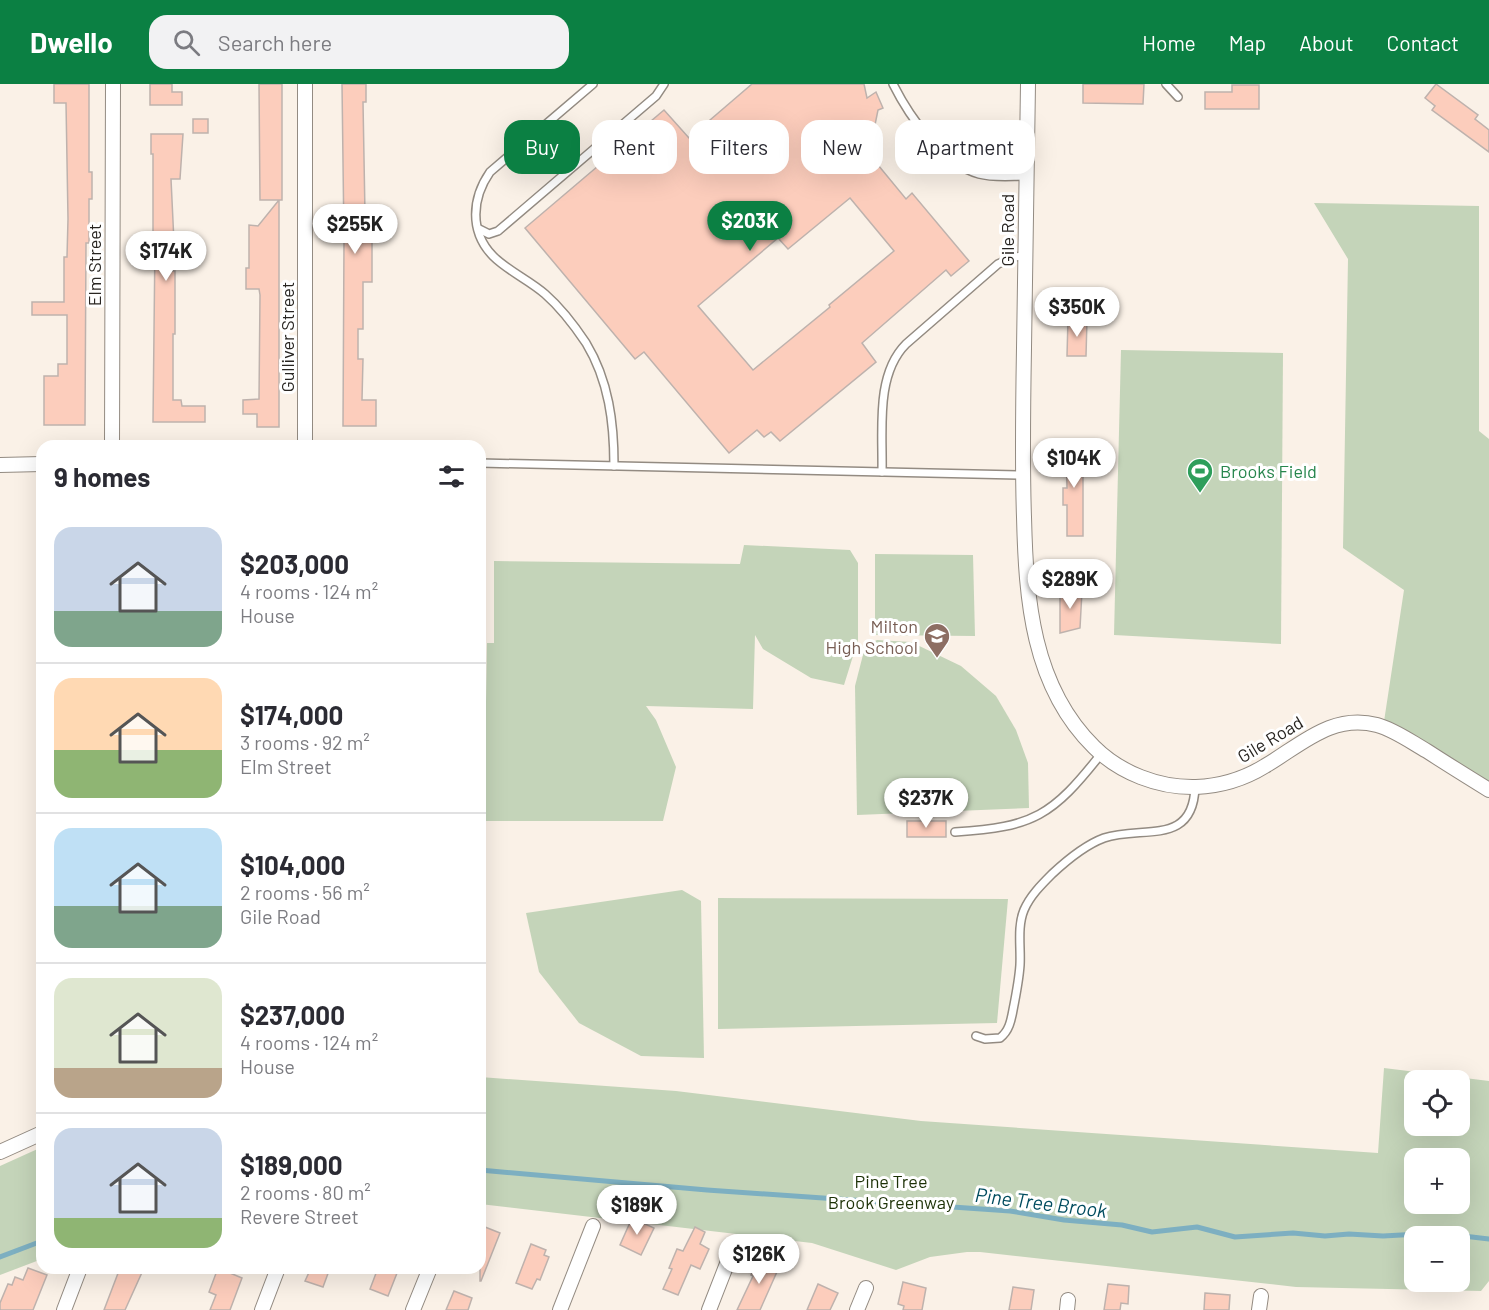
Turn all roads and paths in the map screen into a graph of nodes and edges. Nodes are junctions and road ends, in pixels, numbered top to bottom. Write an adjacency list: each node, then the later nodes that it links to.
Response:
1 (113, 84): 12 (street, Elm Street)
2 (305, 84): 13 (street, Gulliver Street)
3 (593, 84): 10 (lane)
4 (664, 84): 10 (lane)
5 (893, 84): 9 (lane)
6 (1028, 84): 9 (street, Gile Road)
7 (1166, 84): 8 (lane)
8 (1178, 97)
9 (1026, 176): 11 (street, Gile Road)
10 (477, 228): 17 (lane)
11 (1025, 256): 18 (lane); 19 (street, Gile Road)
12 (112, 440)
13 (305, 440)
14 (486, 463): 17 (lane)
15 (36, 464): 16 (street)
16 (0, 465)
17 (614, 466): 18 (lane)
18 (882, 472): 19 (lane)
19 (1022, 475): 20 (street, Gile Road)
20 (1101, 754): 21 (street, Gile Road); 23 (lane)
21 (1195, 787): 22 (street, Gile Road); 24 (lane)
22 (1489, 790)
23 (955, 832)
24 (976, 1036)
25 (36, 1136): 26 (street)
26 (0, 1152)
27 (593, 1226): 36 (street)
28 (732, 1251): 37 (street)
29 (78, 1274): 33 (street)
30 (276, 1274): 34 (street)
31 (428, 1274): 35 (street)
32 (866, 1288): 38 (street)
33 (64, 1310)
34 (262, 1310)
35 (413, 1310)
36 (560, 1310)
37 (709, 1310)
38 (857, 1310)

